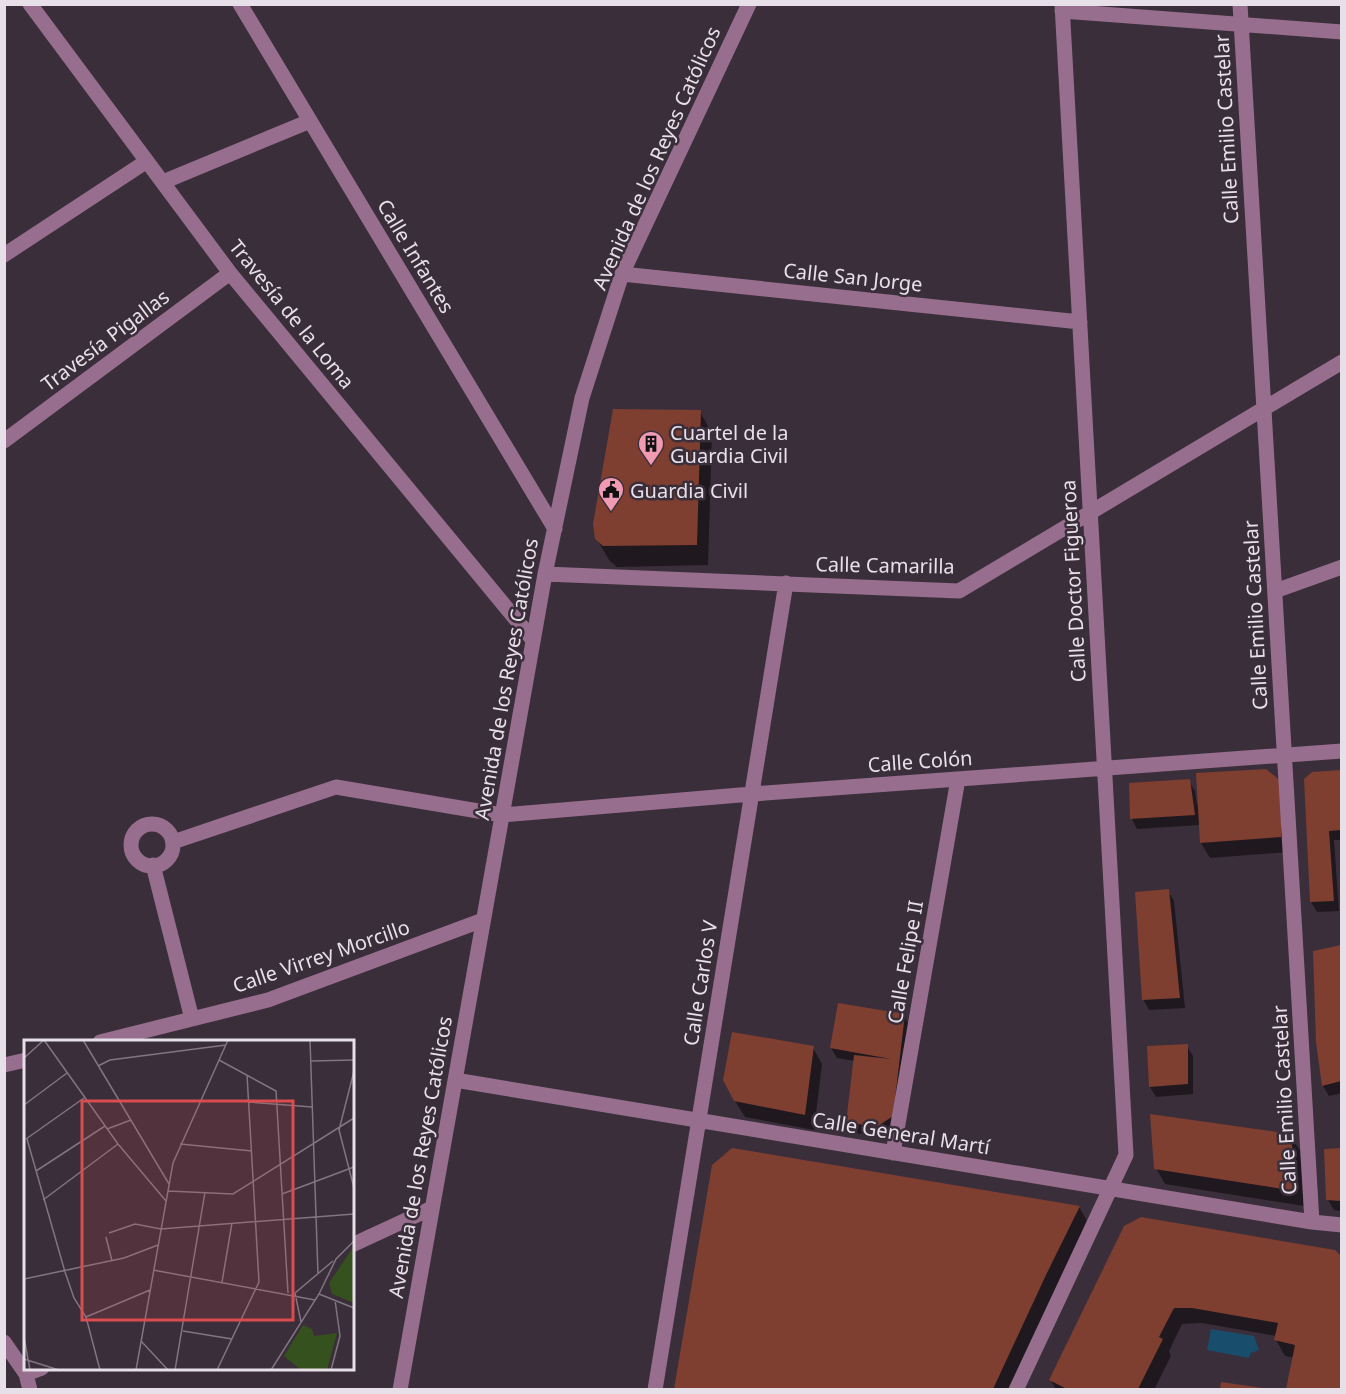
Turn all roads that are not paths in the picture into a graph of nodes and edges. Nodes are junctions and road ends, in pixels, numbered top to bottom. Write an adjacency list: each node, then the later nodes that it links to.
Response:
1 (30, 4): 9 (street, Travesía de la Loma)
2 (240, 4): 8 (street, Calle Infantes)
3 (749, 4): 13 (street, Avenida de los Reyes Católicos)
4 (1240, 4): 6 (street, Calle Emilio Castelar)
5 (1062, 8): 6 (street); 14 (street, Calle Doctor Figueroa)
6 (1241, 24): 7 (street); 16 (street, Calle Emilio Castelar)
7 (1341, 32)
8 (310, 121): 10 (street); 19 (street, Calle Infantes)
9 (147, 161): 10 (street, Travesía de la Loma); 11 (street)
10 (163, 182): 12 (street, Travesía de la Loma)
11 (4, 255)
12 (230, 273): 17 (street, Travesía Pigallas); 24 (street, Travesía de la Loma)
13 (622, 274): 14 (street, Calle San Jorge); 19 (street, Avenida de los Reyes Católicos)
14 (1080, 322): 18 (street, Calle Doctor Figueroa)
15 (1341, 362): 16 (street, Calle Camarilla)
16 (1264, 407): 18 (street, Calle Camarilla); 23 (street, Calle Emilio Castelar)
17 (4, 441)
18 (1090, 513): 22 (street, Calle Camarilla); 27 (street, Calle Doctor Figueroa)
19 (555, 529): 21 (street, Avenida de los Reyes Católicos)
20 (1341, 567): 23 (street)
21 (545, 574): 22 (street, Calle Camarilla); 24 (street, Avenida de los Reyes Católicos)
22 (786, 583): 29 (street, Calle Carlos V)
23 (1275, 591): 26 (street, Calle Emilio Castelar)
24 (533, 640): 30 (street, Avenida de los Reyes Católicos)
25 (1341, 751): 26 (street, Calle Colón)
26 (1284, 755): 27 (street, Calle Colón); 43 (street, Calle Emilio Castelar)
27 (1105, 768): 28 (street, Calle Colón); 41 (street, Calle Doctor Figueroa)
28 (958, 779): 29 (street, Calle Colón); 40 (street, Calle Felipe II)
29 (752, 794): 30 (street, Calle Colón); 39 (street, Calle Carlos V)
30 (502, 815): 31 (street, Calle Colón); 33 (street, Avenida de los Reyes Católicos)
31 (173, 842): 32 (street); 32 (street)
32 (153, 866): 34 (street)
33 (483, 920): 34 (street, Calle Virrey Morcillo); 38 (street, Avenida de los Reyes Católicos)
34 (192, 1019): 35 (street, Calle Virrey Morcillo)
35 (104, 1040)
36 (24, 1060): 37 (street)
37 (4, 1065)
38 (455, 1080): 39 (street, Calle General Martí); 42 (street, Avenida de los Reyes Católicos)
39 (699, 1120): 40 (street, Calle General Martí); 51 (street, Calle Carlos V)
40 (893, 1153): 41 (street, Calle General Martí)
41 (1112, 1189): 43 (street, Calle General Martí); 52 (street)
42 (432, 1208): 45 (street); 50 (street, Avenida de los Reyes Católicos)
43 (1312, 1222): 44 (street, Calle General Martí)
44 (1341, 1225)
45 (354, 1244)
46 (4, 1342): 48 (street)
47 (37, 1370): 48 (street)
48 (26, 1374): 49 (street)
49 (30, 1389)
50 (400, 1389)
51 (655, 1389)
52 (1016, 1389)

